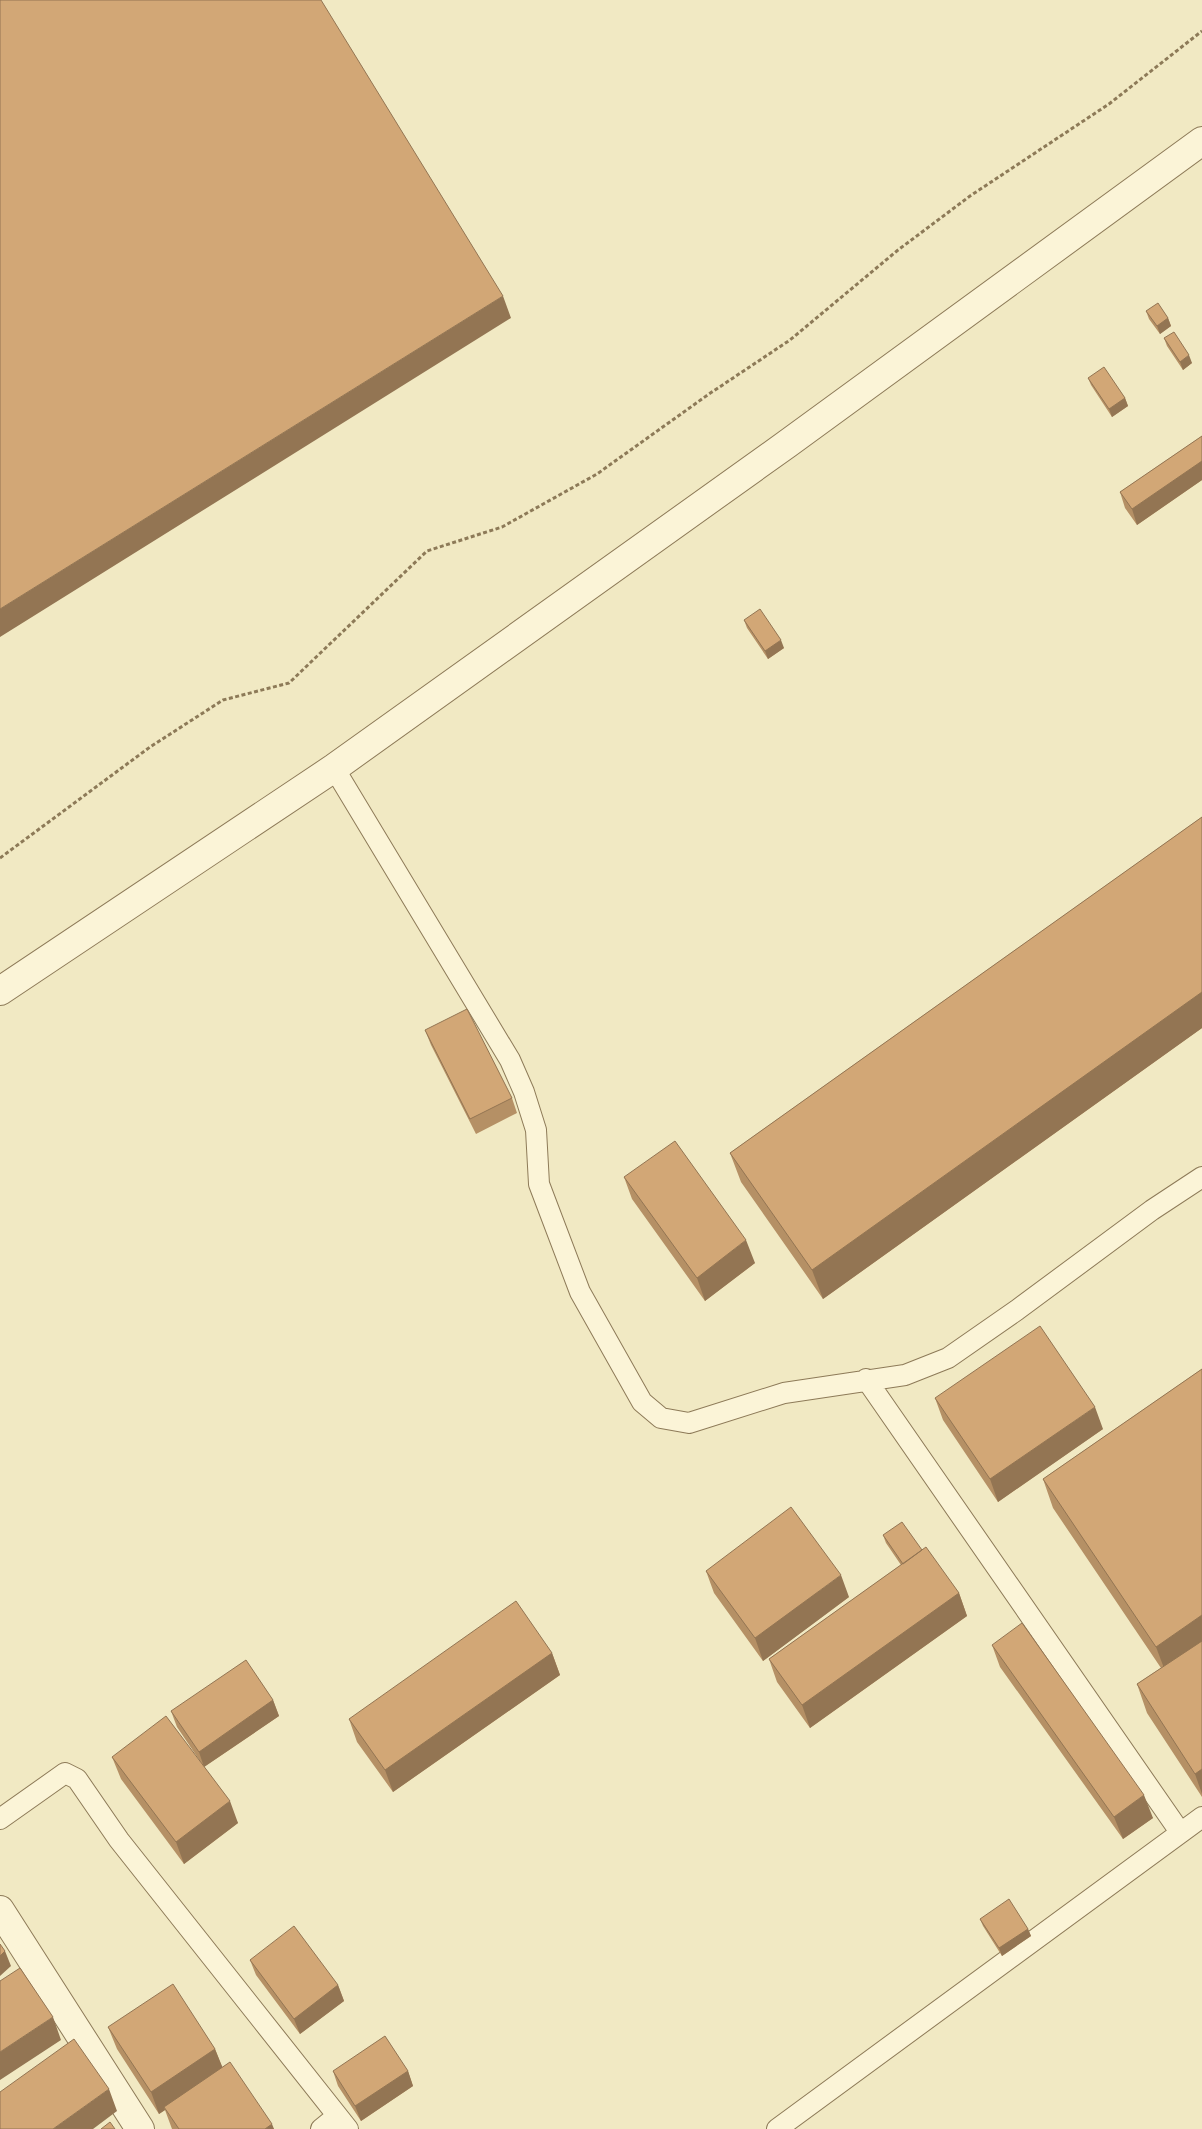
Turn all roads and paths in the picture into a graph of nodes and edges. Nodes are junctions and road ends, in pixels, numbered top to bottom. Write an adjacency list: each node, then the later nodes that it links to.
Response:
1 (1202, 31): 4 (path)
2 (1202, 141): 3 (street)
3 (334, 768): 5 (street); 7 (lane)
4 (0, 858)
5 (0, 991)
6 (1202, 1178): 7 (lane)
7 (866, 1379): 10 (lane)
8 (1202, 1817): 10 (lane)
9 (0, 1819): 12 (lane)
10 (1180, 1832): 15 (lane)
11 (0, 1910): 13 (street)
12 (342, 2122): 14 (lane)
13 (140, 2129)
14 (321, 2129)
15 (777, 2129)

